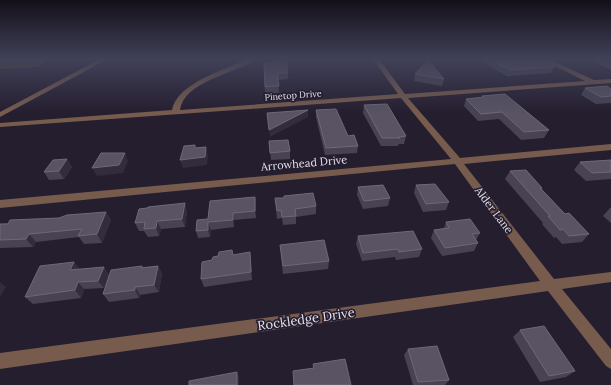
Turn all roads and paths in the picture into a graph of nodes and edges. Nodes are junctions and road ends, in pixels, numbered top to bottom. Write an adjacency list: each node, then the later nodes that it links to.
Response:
1 (71, 77): 9 (street)
2 (212, 77): 8 (street)
3 (389, 77): 7 (street, Alder Lane)
4 (581, 77): 6 (street)
5 (611, 81): 6 (street, Pinetop Drive)
6 (594, 83): 7 (street, Pinetop Drive)
7 (403, 96): 8 (street, Pinetop Drive); 12 (street, Alder Lane)
8 (176, 112): 10 (street, Pinetop Drive)
9 (0, 115)
10 (0, 125)
11 (611, 147): 12 (street, Arrowhead Drive)
12 (458, 161): 13 (street, Arrowhead Drive); 15 (street, Alder Lane)
13 (0, 204)
14 (611, 277): 15 (street, Rockledge Drive)
15 (551, 285): 16 (street, Rockledge Drive); 17 (street, Alder Lane)
16 (0, 361)
17 (611, 361)

